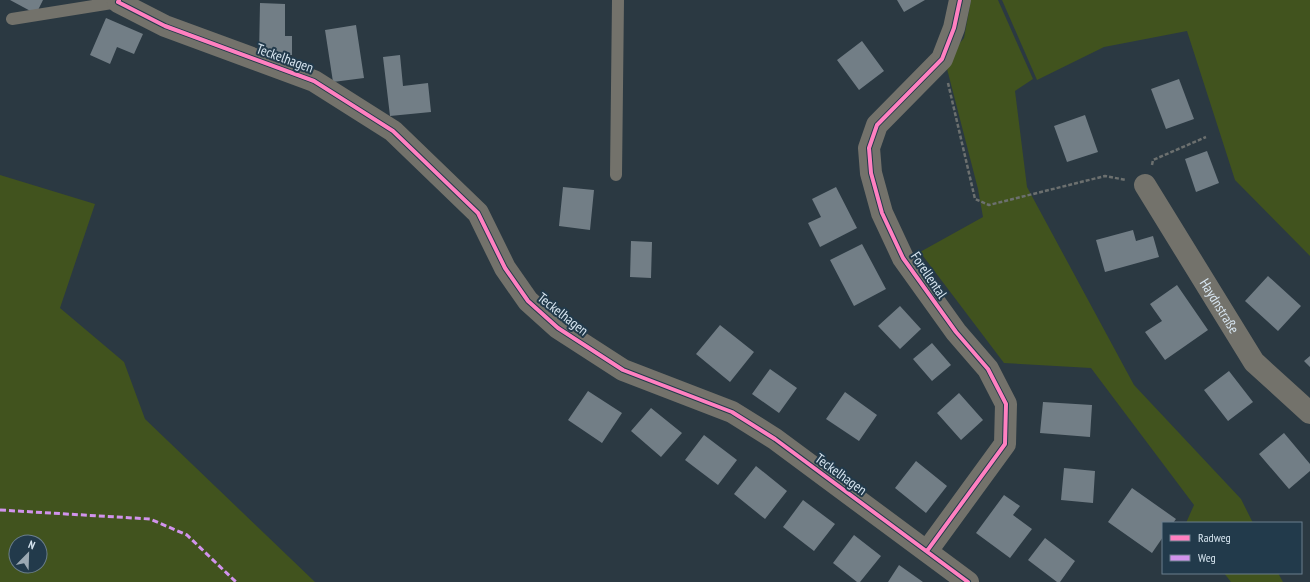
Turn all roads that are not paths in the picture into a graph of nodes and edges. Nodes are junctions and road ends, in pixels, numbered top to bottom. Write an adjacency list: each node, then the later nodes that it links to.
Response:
1 (618, 0): 5 (lane)
2 (960, 0): 8 (street, Forellental)
3 (118, 1): 4 (lane); 8 (street, Teckelhagen)
4 (12, 19)
5 (616, 175)
6 (1145, 185): 7 (street, Haydnstraße)
7 (1310, 413)
8 (927, 551): 9 (street, Teckelhagen)
9 (968, 582)

